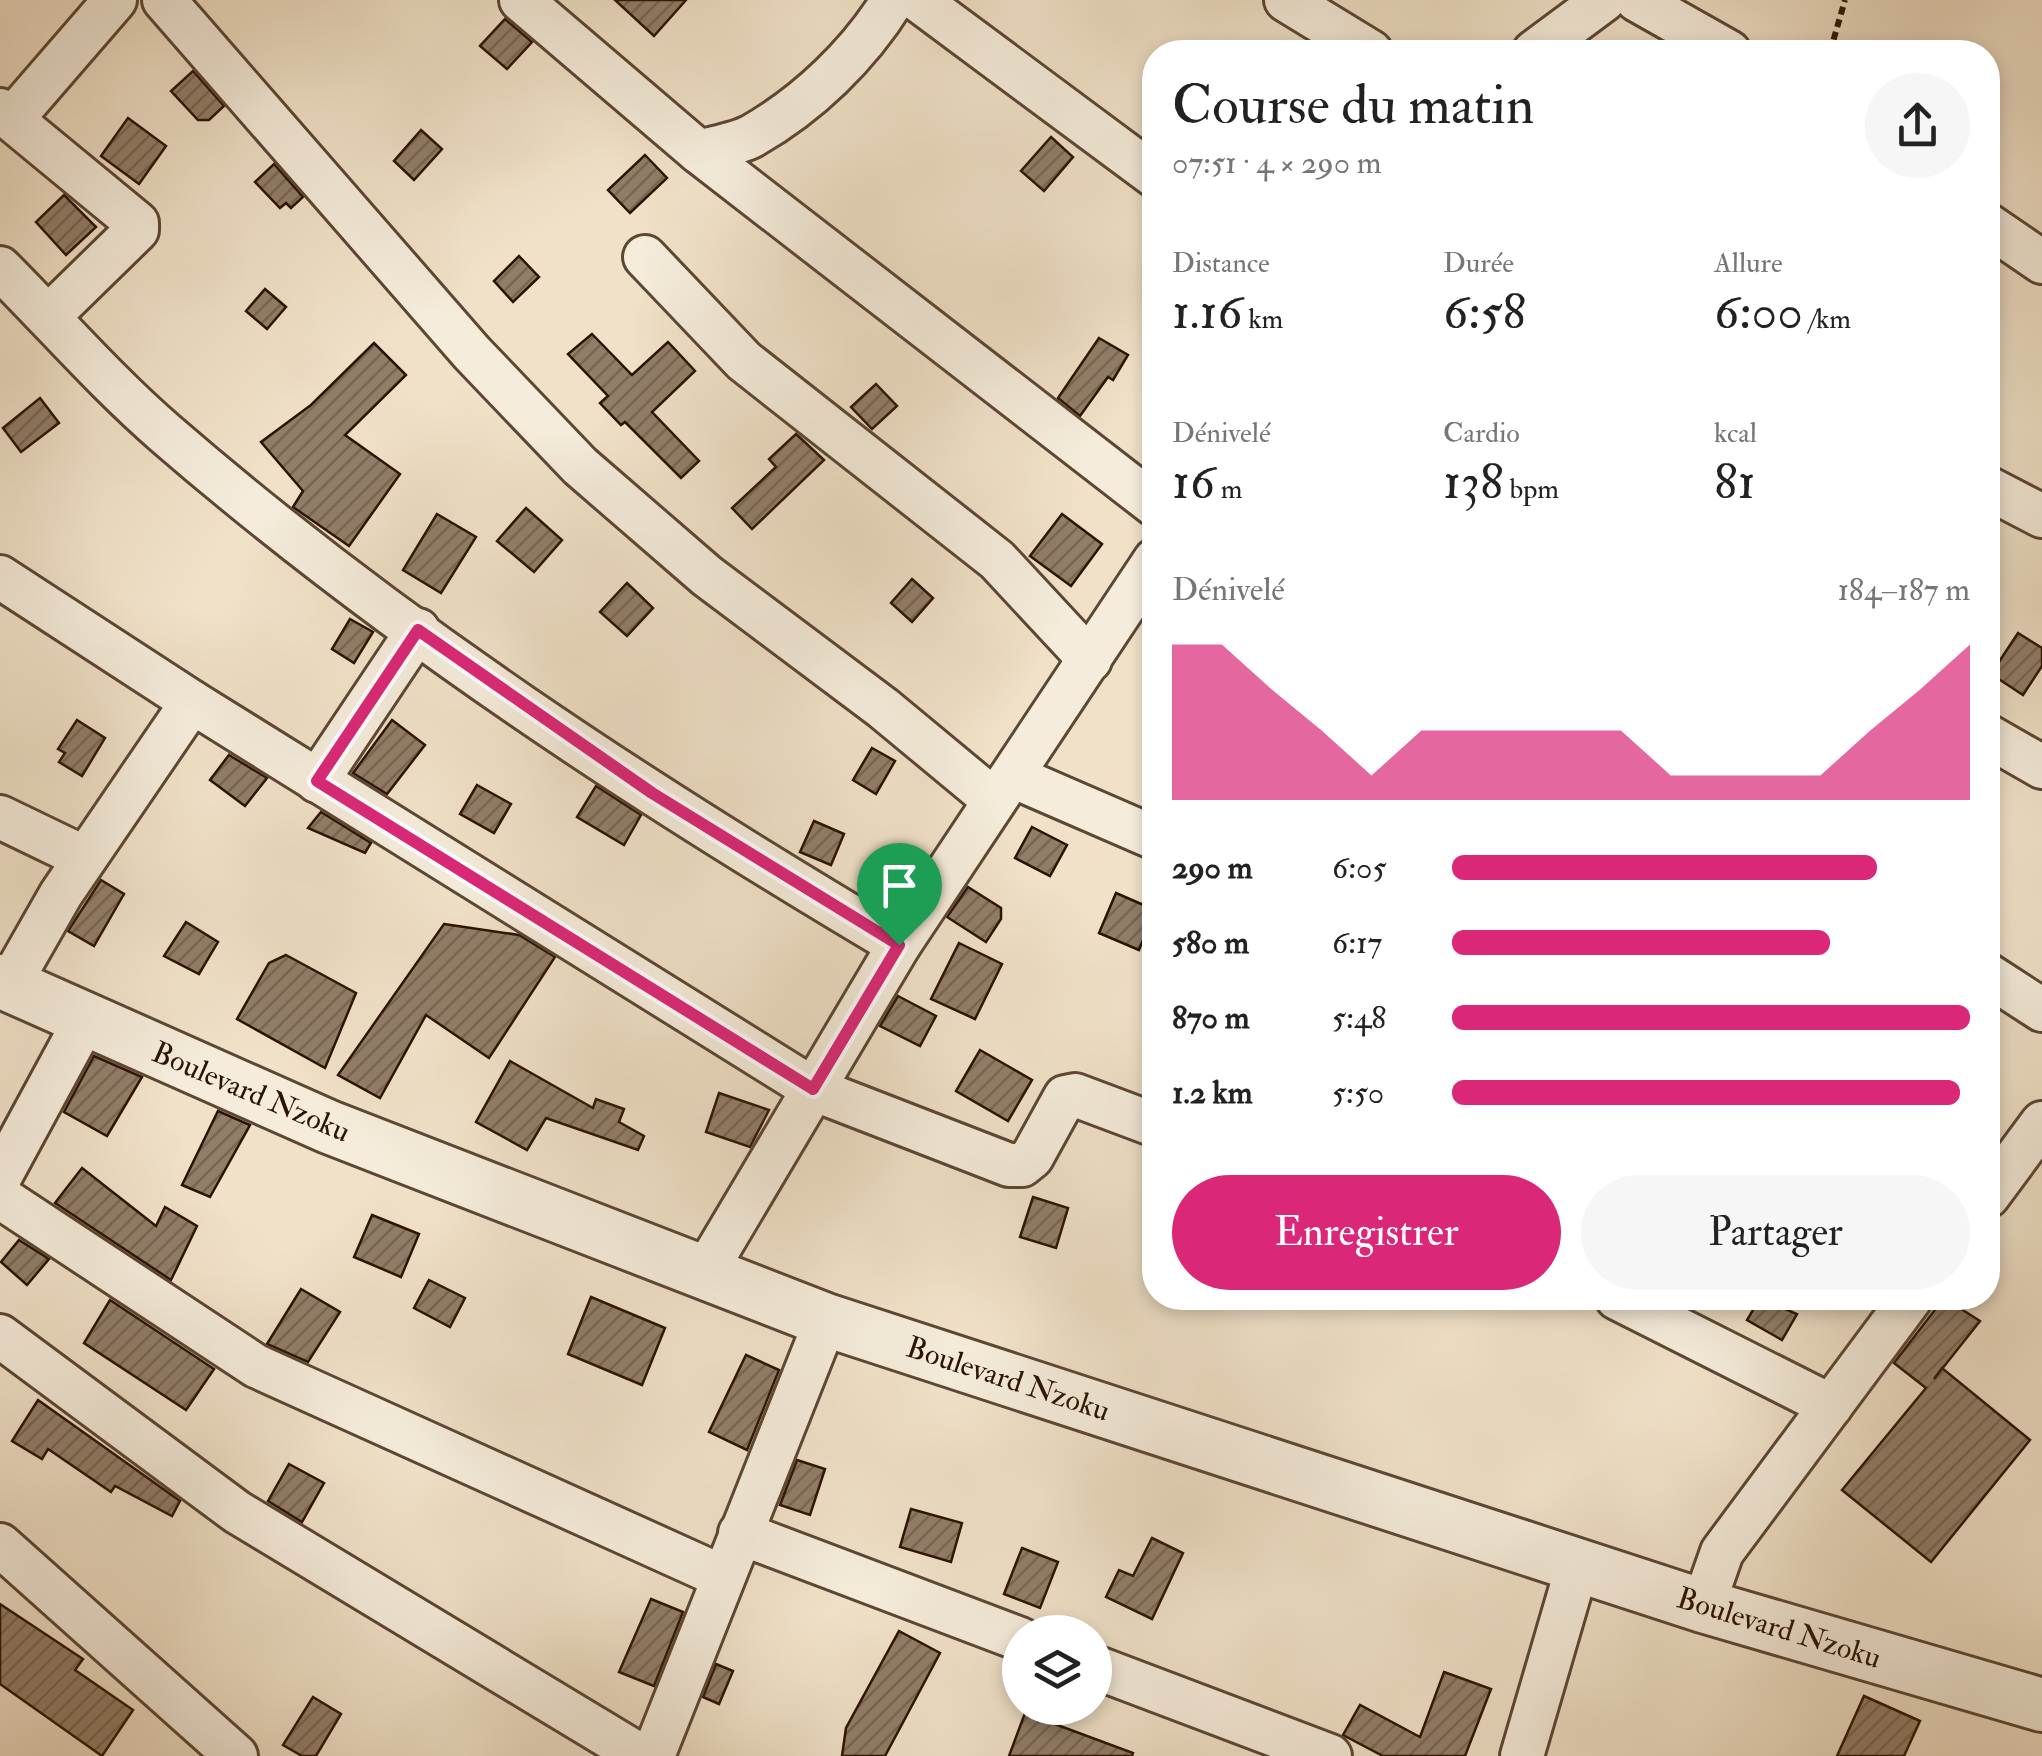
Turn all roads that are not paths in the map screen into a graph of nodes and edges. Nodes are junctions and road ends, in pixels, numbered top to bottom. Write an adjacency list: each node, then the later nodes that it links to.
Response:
1 (115, 0): 12 (street)
2 (164, 0): 31 (street)
3 (521, 0): 13 (street)
4 (892, 0): 13 (street)
5 (918, 0): 14 (street)
6 (1286, 0): 9 (street)
7 (1604, 0): 10 (street)
8 (1637, 0): 11 (street)
9 (1351, 40)
10 (1550, 40)
11 (1708, 40)
12 (6, 114): 19 (street)
13 (699, 152): 21 (street)
14 (1142, 166)
15 (2000, 233): 17 (street)
16 (646, 258): 26 (street)
17 (2042, 262)
18 (0, 268): 19 (street)
19 (49, 316): 25 (street)
20 (2000, 494): 22 (street)
21 (1142, 495)
22 (2042, 516)
23 (0, 577): 27 (street)
24 (1142, 580): 26 (street)
25 (418, 630): 30 (street); 35 (street)
26 (1090, 660): 31 (street)
27 (192, 702): 30 (street); 34 (street)
28 (2000, 743): 29 (street)
29 (2042, 768)
30 (317, 781): 40 (street)
31 (1003, 788): 33 (street); 35 (street)
32 (0, 817): 34 (street)
33 (1142, 834)
34 (85, 858): 36 (street)
35 (899, 945): 40 (street)
36 (4, 982): 39 (street, Boulevard Nzoku)
37 (2000, 983): 38 (street)
38 (2042, 1010)
39 (85, 1020): 43 (street); 46 (street, Boulevard Nzoku)
40 (813, 1089): 41 (street); 46 (street)
41 (1142, 1120)
42 (2042, 1123): 44 (street)
43 (0, 1177)
44 (2000, 1180)
45 (0, 1197): 55 (street)
46 (706, 1272): 49 (street, Boulevard Nzoku)
47 (1641, 1310): 51 (street)
48 (1902, 1310): 51 (street)
49 (826, 1320): 52 (street); 54 (street, Boulevard Nzoku)
50 (0, 1336): 61 (street)
51 (1830, 1406): 56 (street)
52 (740, 1532): 55 (street); 57 (street)
53 (0, 1545): 60 (street)
54 (1578, 1564): 56 (street, Boulevard Nzoku); 64 (street)
55 (723, 1577): 62 (street)
56 (1703, 1606): 59 (street, Boulevard Nzoku)
57 (1002, 1631)
58 (1112, 1673): 63 (street)
59 (2042, 1706)
60 (236, 1756)
61 (641, 1756)
62 (654, 1756)
63 (1330, 1756)
64 (1522, 1756)

